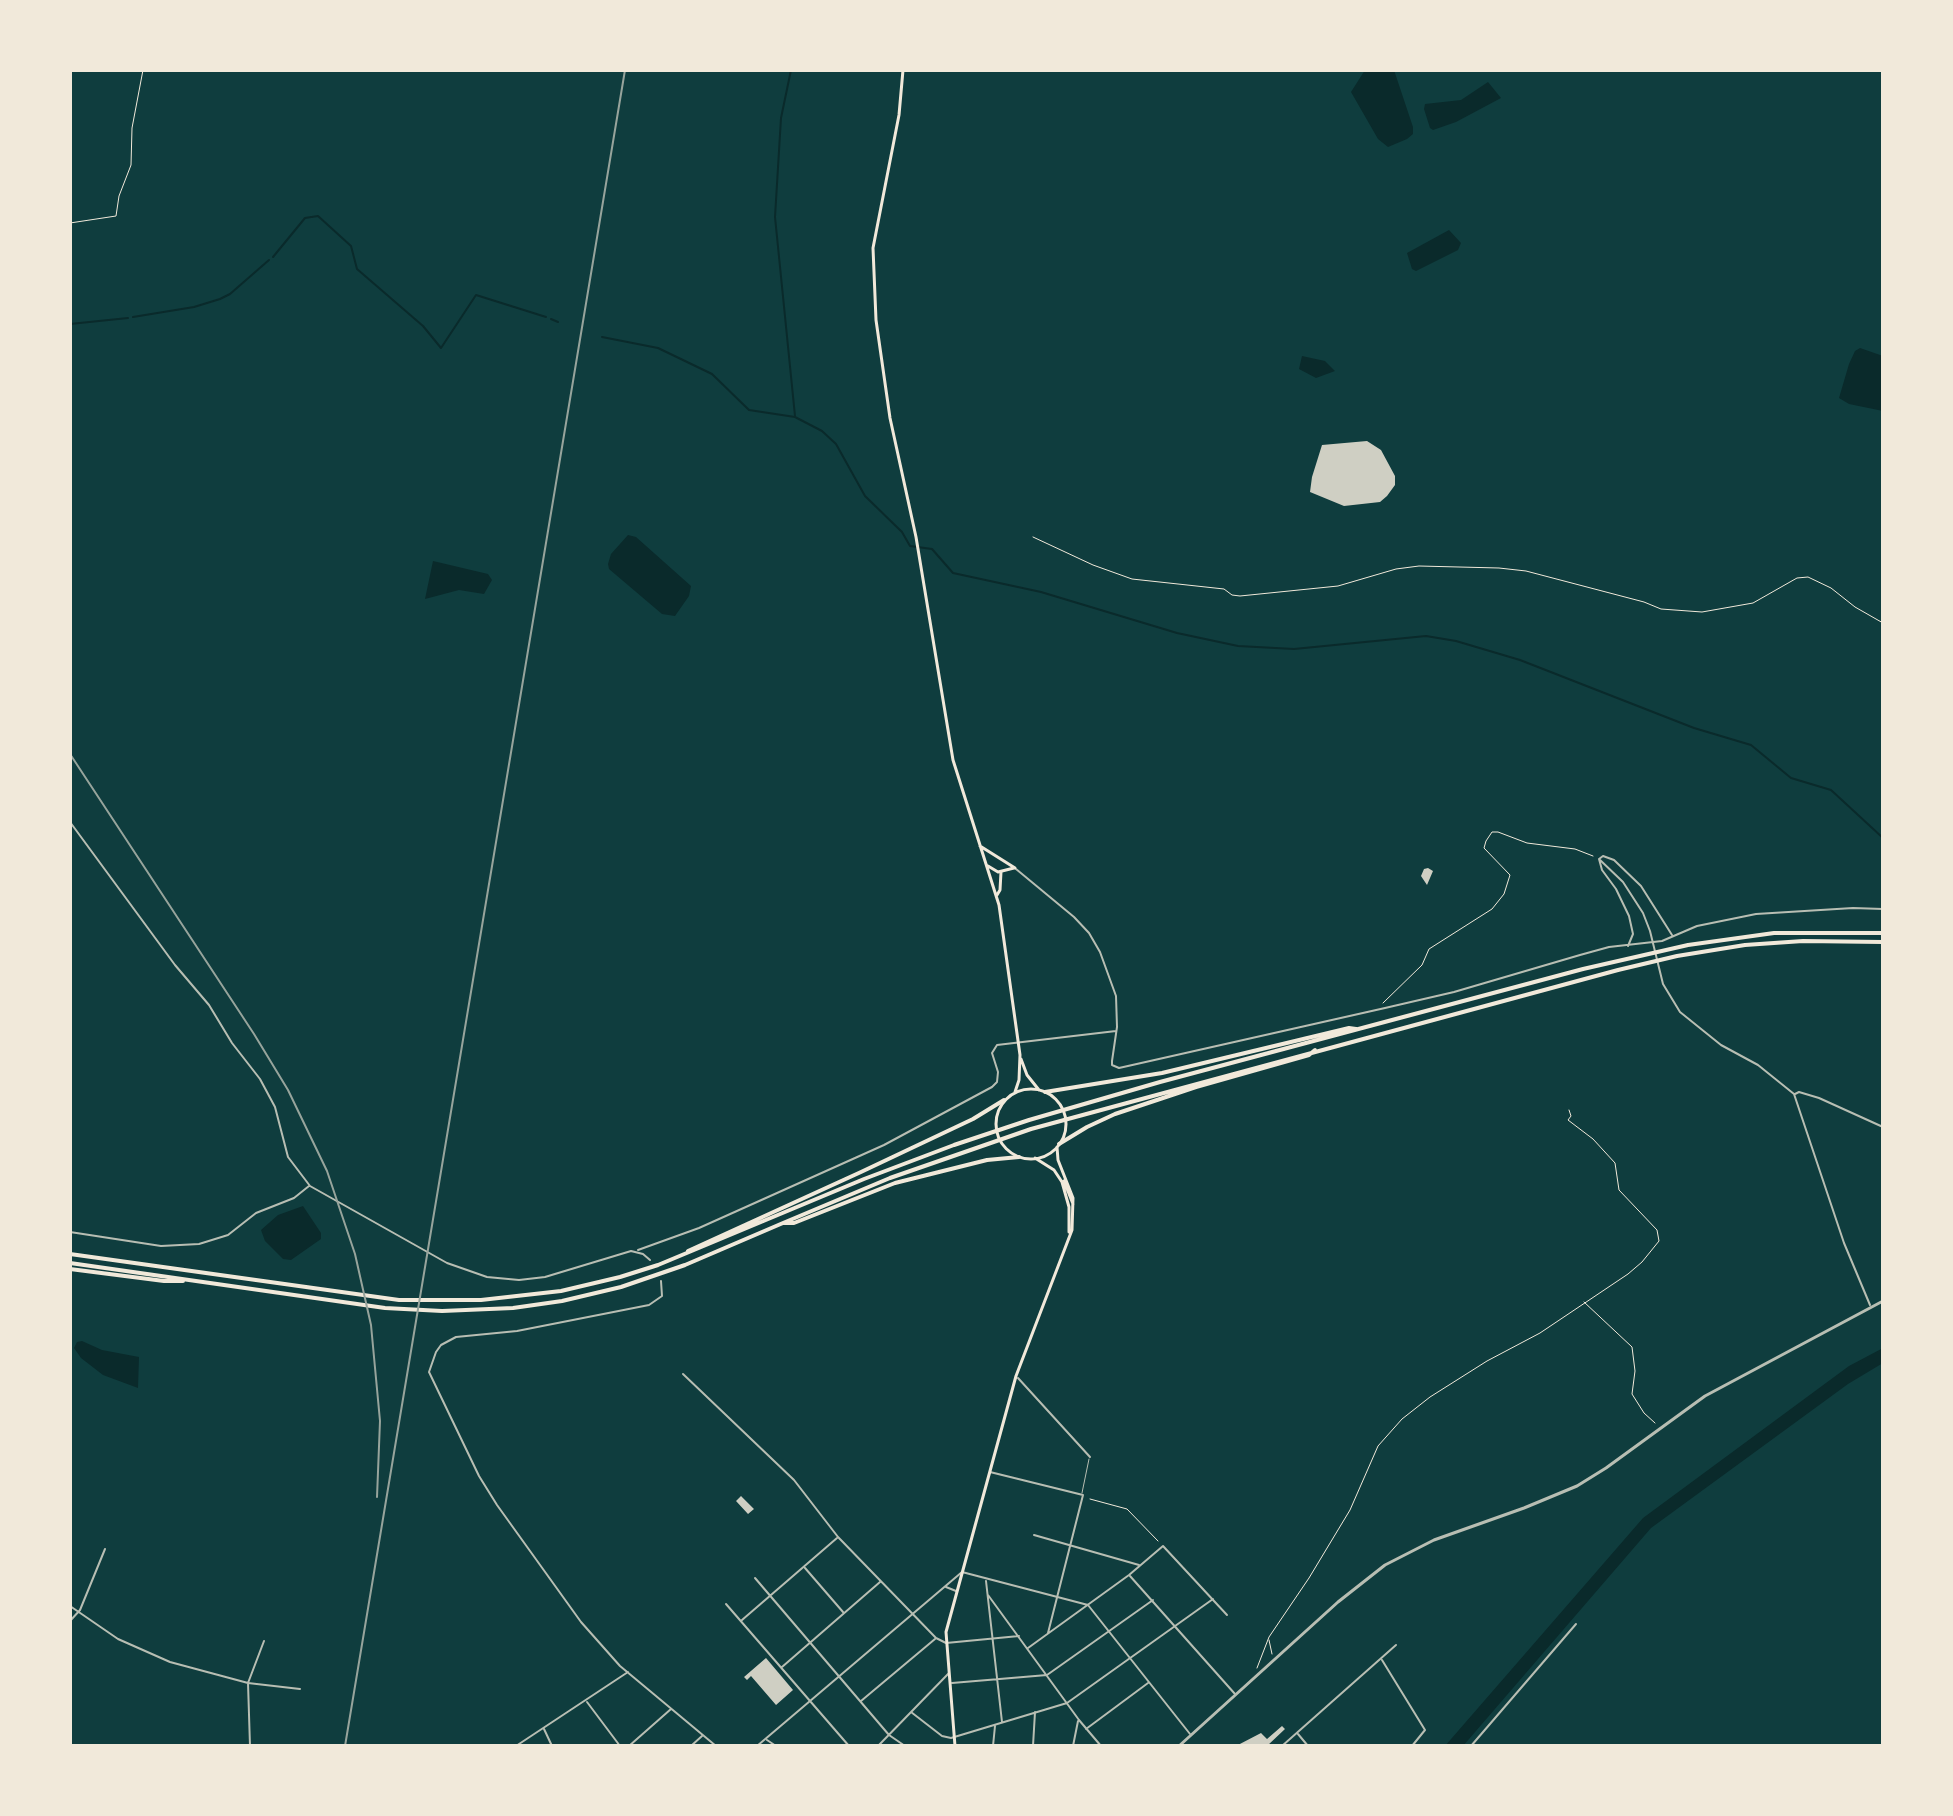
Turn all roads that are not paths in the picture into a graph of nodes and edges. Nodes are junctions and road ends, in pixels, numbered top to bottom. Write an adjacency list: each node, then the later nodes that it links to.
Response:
1 (903, 70): 3 (main road)
2 (70, 822): 28 (street)
3 (980, 846): 4 (main road); 7 (main road)
4 (999, 859): 6 (main road); 7 (main road)
5 (1599, 859): 12 (street); 14 (street); 21 (street)
6 (1015, 868): 8 (main road); 16 (street)
7 (989, 869): 8 (main road); 9 (main road)
8 (1002, 870): 9 (main road)
9 (997, 895): 18 (main road)
10 (1883, 909): 12 (street)
11 (1883, 933): 15 (highway)
12 (1673, 936): 14 (street)
13 (1883, 942): 17 (highway)
14 (1628, 946): 16 (street)
15 (1358, 1029): 19 (highway); 35 (highway)
16 (1117, 1031): 33 (street)
17 (1315, 1050): 24 (highway); 30 (highway)
18 (1020, 1055): 19 (main road); 20 (main road)
19 (1042, 1091): 20 (main road); 24 (main road)
20 (1015, 1092): 22 (main road)
21 (1794, 1094): 23 (street); 40 (street)
22 (1004, 1100): 25 (main road); 35 (highway)
23 (1883, 1127)
24 (1058, 1146): 26 (main road); 29 (main road)
25 (1019, 1157): 26 (main road); 30 (highway)
26 (1035, 1158): 27 (main road)
27 (1059, 1176): 29 (main road); 32 (main road)
28 (310, 1186): 31 (street); 33 (street)
29 (1074, 1205): 32 (main road)
30 (783, 1223): 37 (highway)
31 (70, 1232)
32 (1069, 1234): 42 (main road)
33 (634, 1251): 36 (street)
34 (70, 1254): 35 (highway)
35 (683, 1255)
36 (650, 1260)
37 (70, 1266)
38 (661, 1281): 88 (street)
39 (1883, 1301): 40 (street)
40 (1872, 1307): 97 (street)
41 (683, 1374): 47 (street)
42 (1016, 1376): 43 (street); 44 (main road)
43 (1090, 1457): 45 (lane)
44 (989, 1472): 45 (street); 52 (main road)
45 (1083, 1495): 48 (street)
46 (1034, 1535): 48 (street)
47 (838, 1537): 51 (street); 56 (street)
48 (1070, 1545): 50 (street); 61 (street)
49 (105, 1549): 67 (street)
50 (1140, 1565): 53 (street); 62 (street)
51 (804, 1567): 60 (street); 68 (street)
52 (962, 1572): 55 (street); 57 (street); 58 (main road)
53 (1129, 1575): 63 (street); 65 (street)
54 (755, 1578): 60 (street)
55 (986, 1580): 59 (street); 61 (street)
56 (881, 1582): 68 (street); 69 (street)
57 (945, 1587): 58 (street); 69 (street)
58 (956, 1591): 82 (main road)
59 (988, 1595): 77 (street); 79 (street)
60 (770, 1596): 72 (street); 81 (street)
61 (1056, 1597): 65 (street); 76 (street)
62 (1213, 1599): 70 (street); 74 (street)
63 (1153, 1600): 74 (street); 75 (street)
64 (726, 1604): 72 (street)
65 (1088, 1605): 75 (street); 76 (street)
66 (70, 1606): 67 (street)
67 (78, 1613): 71 (street); 93 (street)
68 (844, 1613): 81 (street)
69 (912, 1614): 78 (street); 91 (street)
70 (1227, 1615)
71 (70, 1621)
72 (741, 1621): 87 (street)
73 (1576, 1624): 137 (street)
74 (1176, 1625): 86 (street); 97 (street)
75 (1108, 1631): 86 (street); 90 (street)
76 (1047, 1635): 84 (street)
77 (1019, 1636): 79 (street); 84 (street)
78 (936, 1638): 82 (street); 100 (street)
79 (993, 1638): 82 (street); 92 (street)
80 (264, 1641): 93 (street)
81 (810, 1642): 87 (street); 91 (street)
82 (946, 1643): 89 (main road)
83 (1396, 1645): 85 (street)
84 (1028, 1648): 90 (street)
85 (1381, 1658): 110 (street); 136 (street)
86 (1129, 1659): 95 (street); 101 (street)
87 (781, 1667): 99 (street)
88 (629, 1672): 98 (street); 102 (street)
89 (950, 1672): 94 (main road); 103 (street)
90 (1047, 1675): 92 (street); 101 (street)
91 (839, 1676): 99 (street); 100 (street)
92 (997, 1678): 94 (street); 106 (street)
93 (248, 1683): 96 (street); 116 (street)
94 (951, 1683): 114 (main road)
95 (1149, 1683): 109 (street); 113 (street)
96 (300, 1689)
97 (1235, 1695): 113 (street)
98 (586, 1701): 108 (street); 119 (street)
99 (810, 1701): 115 (street); 125 (street)
100 (861, 1701): 112 (street)
101 (1067, 1703): 104 (street); 105 (street)
102 (672, 1708): 111 (street); 120 (street)
103 (911, 1712): 112 (street); 114 (street)
104 (1035, 1712): 106 (street); 130 (street)
105 (1079, 1720): 109 (street); 131 (street)
106 (1002, 1722): 107 (street)
107 (995, 1725): 114 (street); 129 (street)
108 (543, 1729): 117 (street); 118 (street)
109 (1086, 1729): 132 (street)
110 (1297, 1733): 134 (street); 135 (street)
111 (704, 1735): 121 (street); 122 (street)
112 (889, 1735): 126 (street); 127 (street)
113 (1191, 1735): 133 (street)
114 (956, 1736): 128 (main road)
115 (766, 1739): 123 (street); 124 (street)
116 (250, 1746)
117 (516, 1746)
118 (552, 1746)
119 (620, 1746)
120 (629, 1746)
121 (691, 1746)
122 (716, 1746)
123 (757, 1746)
124 (776, 1746)
125 (849, 1746)
126 (878, 1746)
127 (905, 1746)
128 (955, 1746)
129 (993, 1746)
130 (1033, 1746)
131 (1073, 1746)
132 (1101, 1746)
133 (1179, 1746)
134 (1282, 1746)
135 (1308, 1746)
136 (1412, 1746)
137 (1471, 1746)

